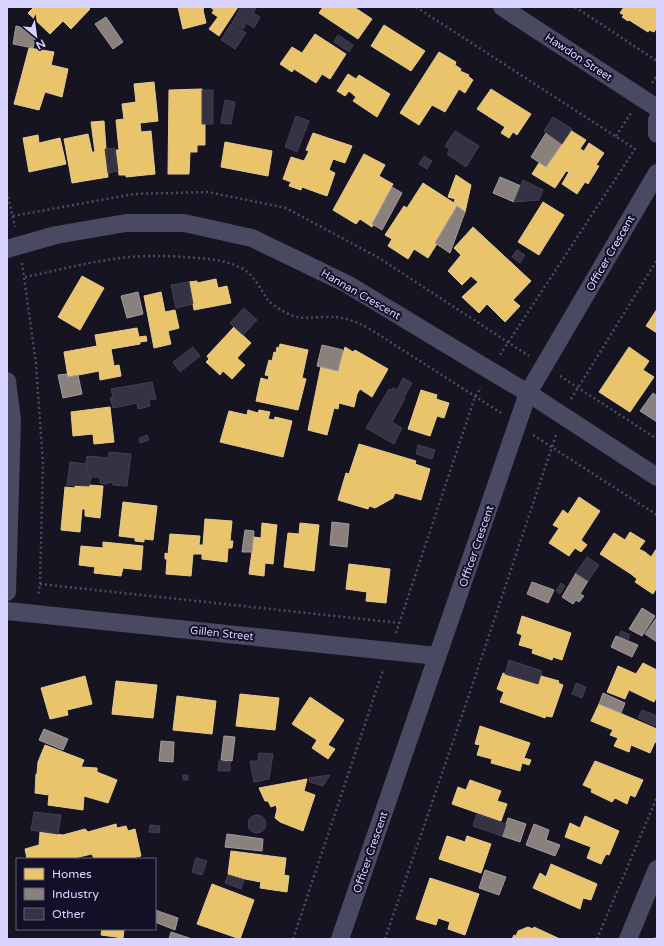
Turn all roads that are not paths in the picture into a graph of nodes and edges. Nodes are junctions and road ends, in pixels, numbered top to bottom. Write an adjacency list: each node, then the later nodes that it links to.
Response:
1 (502, 7): 2 (street, Hawdon Street)
2 (657, 108)
3 (657, 120): 4 (street)
4 (657, 134)
5 (657, 173): 8 (street, Officer Crescent)
6 (7, 249): 8 (street, Hannan Crescent)
7 (7, 381): 10 (street)
8 (528, 393): 9 (street, Hannan Crescent); 12 (street, Officer Crescent)
9 (657, 477)
10 (7, 592)
11 (7, 610): 12 (street, Gillen Street)
12 (437, 656): 14 (street, Officer Crescent)
13 (657, 869): 15 (street)
14 (340, 939)
15 (628, 939)

